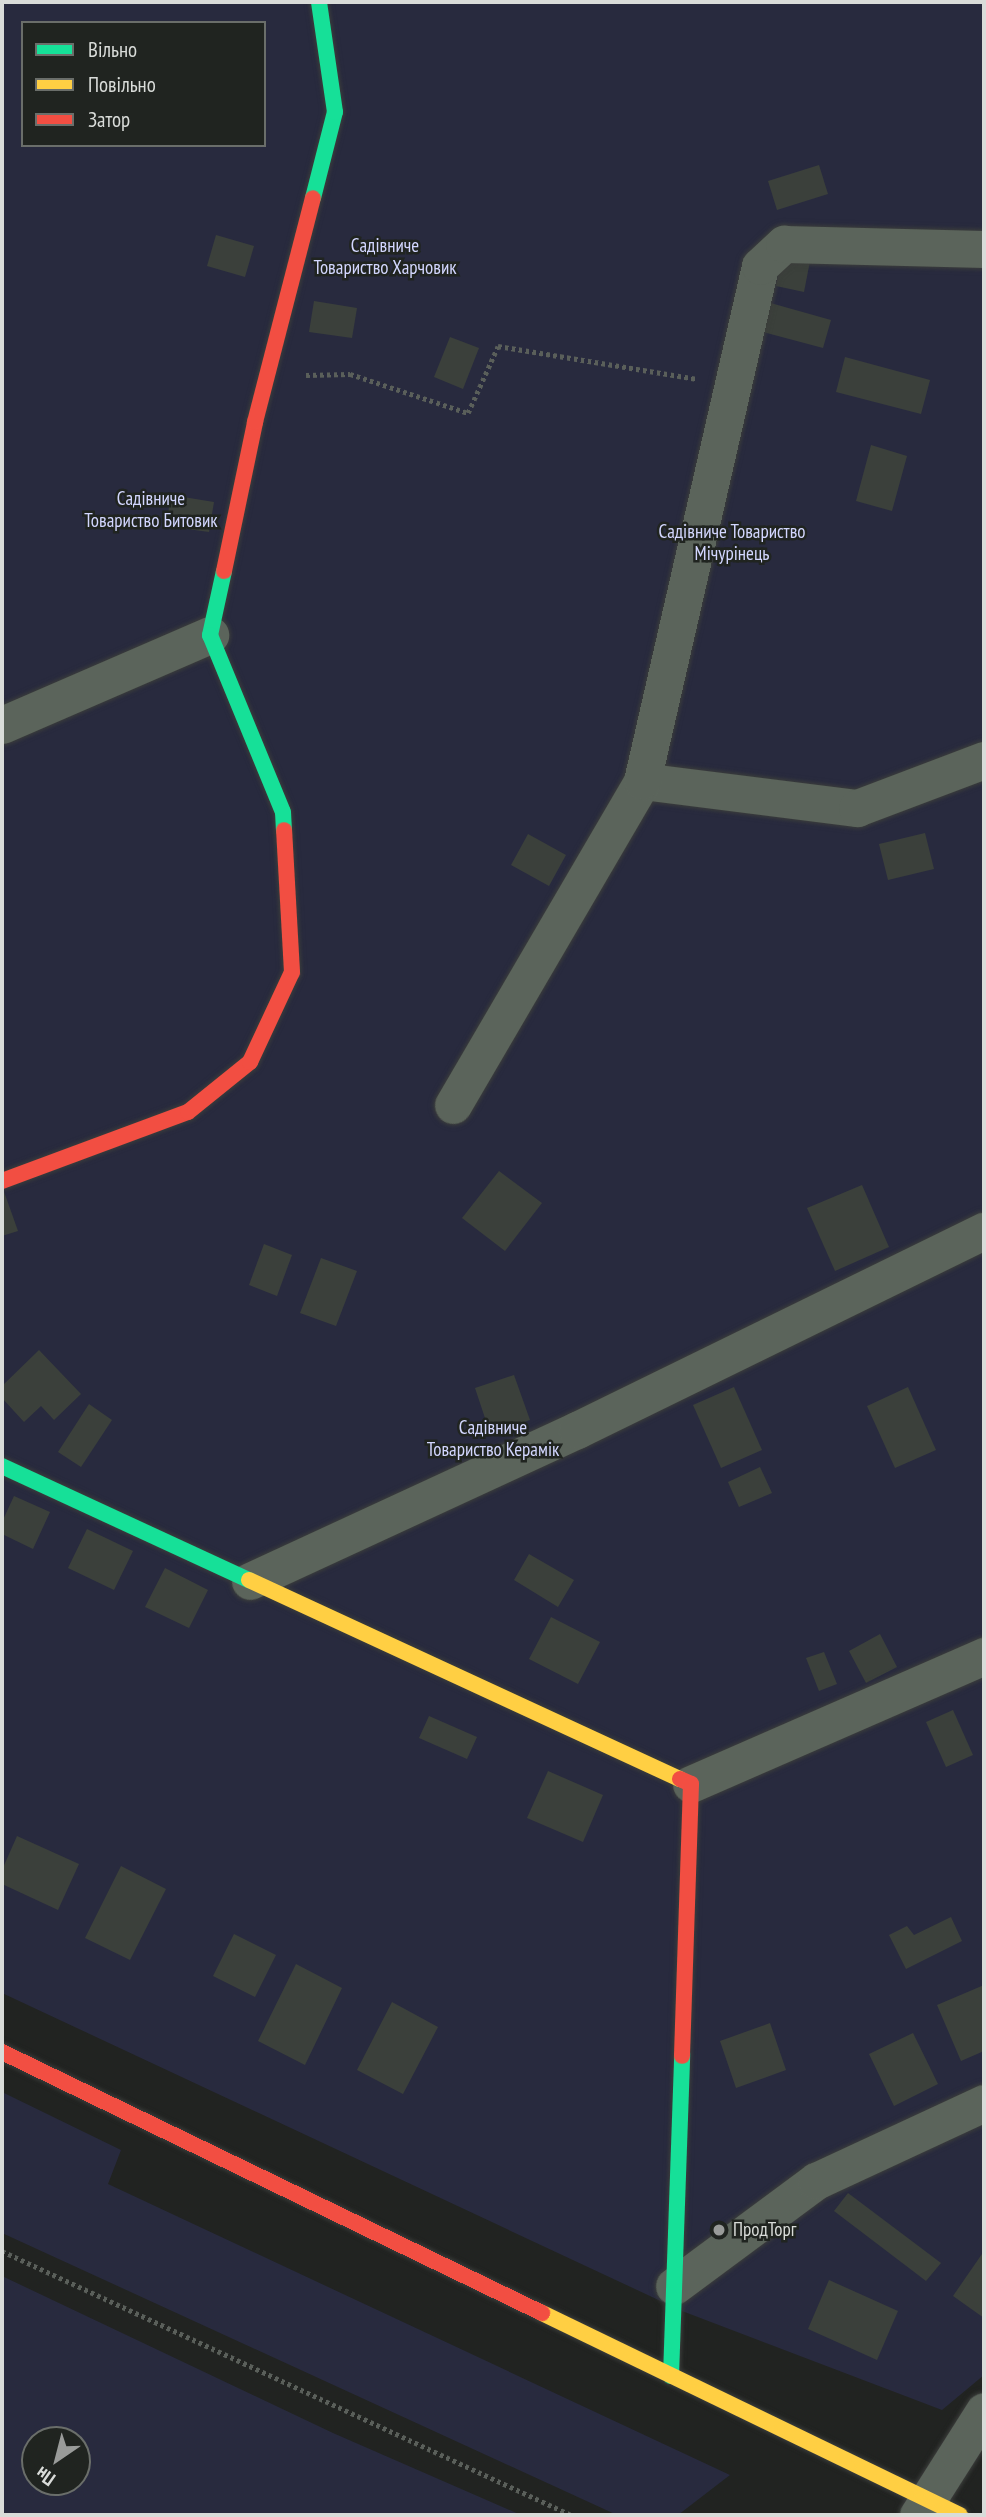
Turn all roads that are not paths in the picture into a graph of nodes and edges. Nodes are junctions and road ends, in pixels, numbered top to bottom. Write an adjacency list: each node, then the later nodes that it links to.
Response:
1 (319, 2): 3 (street)
2 (984, 249): 6 (street)
3 (210, 635): 4 (street); 8 (street)
4 (2, 725)
5 (984, 760): 6 (street)
6 (642, 781): 7 (street)
7 (453, 1105)
8 (2, 1181)
9 (984, 1231): 11 (street)
10 (2, 1466): 11 (street)
11 (250, 1580): 13 (street)
12 (984, 1656): 13 (street)
13 (691, 1784): 16 (street)
14 (2, 2052): 17 (street)
15 (984, 2103): 16 (street)
16 (674, 2286): 17 (street)
17 (671, 2376): 19 (street)
18 (984, 2411): 19 (street)
19 (936, 2511)

